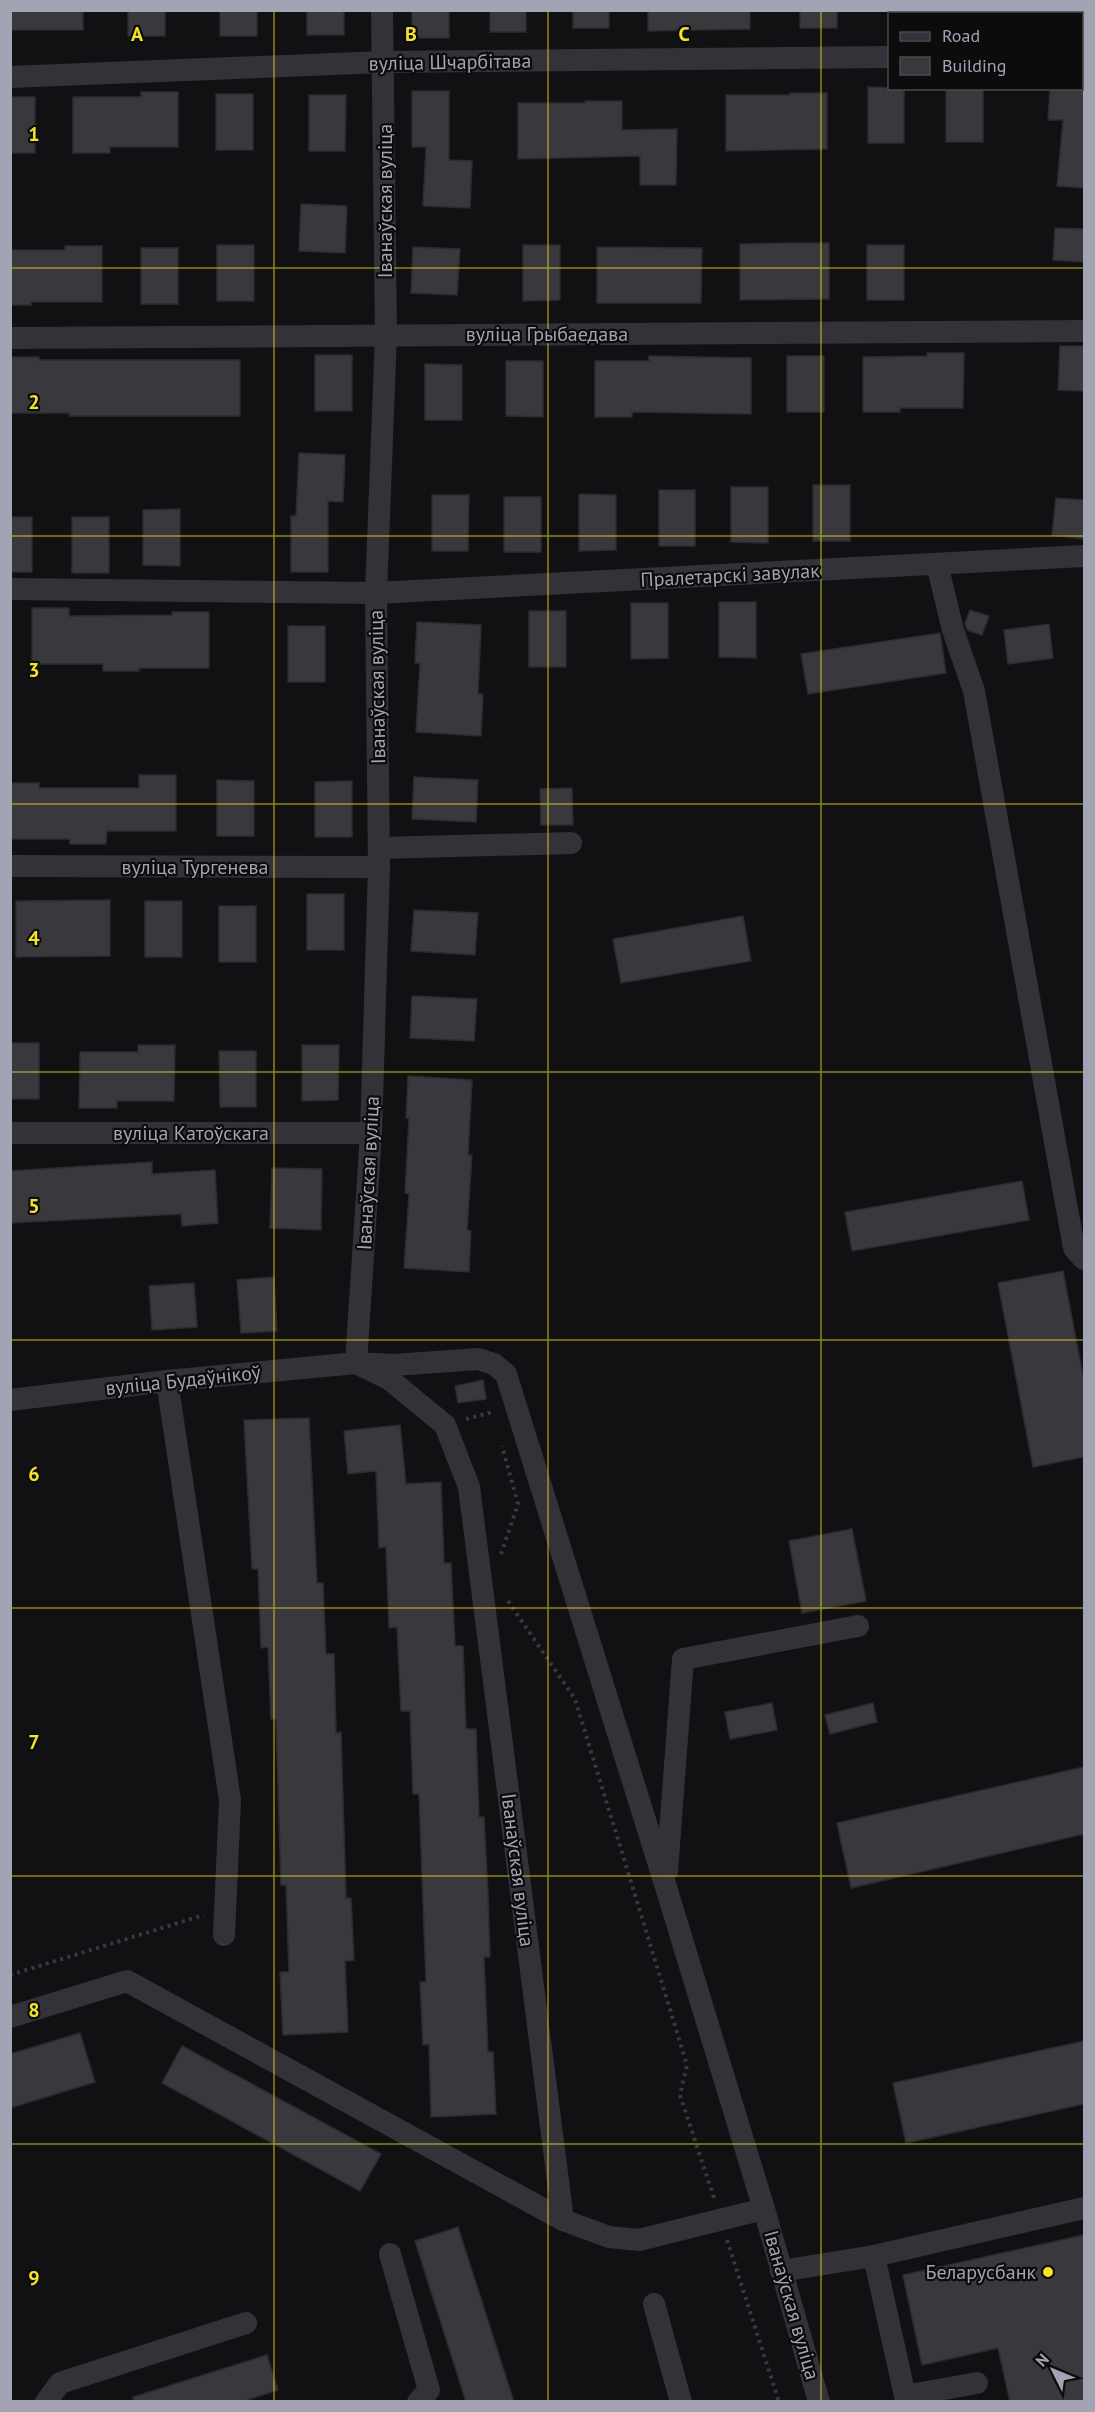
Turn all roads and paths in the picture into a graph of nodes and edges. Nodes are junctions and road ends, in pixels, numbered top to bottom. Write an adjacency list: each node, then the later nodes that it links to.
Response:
1 (382, 10): 3 (street, Іванаўская вуліца)
2 (888, 57): 3 (street, вуліца Шчарбітава)
3 (384, 62): 4 (street, вуліца Шчарбітава); 6 (street, Іванаўская вуліца)
4 (10, 77)
5 (1084, 331): 6 (street, вуліца Грыбаедава)
6 (386, 334): 7 (street, вуліца Грыбаедава); 11 (street, Іванаўская вуліца)
7 (10, 338)
8 (1084, 556): 9 (street, Пралетарскі завулак)
9 (936, 564): 11 (street, Пралетарскі завулак); 17 (street)
10 (10, 589): 11 (street, Пралетарскі завулак)
11 (376, 593): 13 (street, Іванаўская вуліца)
12 (571, 843): 13 (street, вуліца Тургенева)
13 (379, 858): 14 (street, вуліца Тургенева); 16 (street, Іванаўская вуліца)
14 (10, 866)
15 (10, 1133): 16 (street, вуліца Катоўскага)
16 (371, 1133): 18 (street, Іванаўская вуліца)
17 (1084, 1259)
18 (356, 1363): 19 (street, вуліца Будаўнікоў); 27 (street, Іванаўская вуліца); 35 (street, Іванаўская вуліца)
19 (167, 1381): 20 (street, вуліца Будаўнікоў); 28 (street)
20 (10, 1400)
21 (463, 1420): 22 (path)
22 (496, 1423)
23 (499, 1435): 24 (path)
24 (499, 1562)
25 (505, 1597): 34 (path)
26 (858, 1626): 27 (street)
27 (665, 1884): 33 (street, Іванаўская вуліца)
28 (225, 1908): 29 (street); 30 (path)
29 (224, 1935)
30 (10, 1975)
31 (10, 2017): 35 (street)
32 (1084, 2208): 37 (street)
33 (764, 2209): 34 (street, Іванаўская вуліца); 38 (street, Іванаўская вуліца)
34 (720, 2219): 35 (street, Іванаўская вуліца); 45 (path)
35 (563, 2220)
36 (390, 2254): 43 (street)
37 (874, 2256): 38 (street); 41 (street)
38 (781, 2271): 46 (street, Іванаўская вуліца)
39 (654, 2304): 44 (street)
40 (246, 2323): 42 (street)
41 (976, 2383)
42 (45, 2402)
43 (417, 2402)
44 (681, 2402)
45 (780, 2402)
46 (819, 2402)

